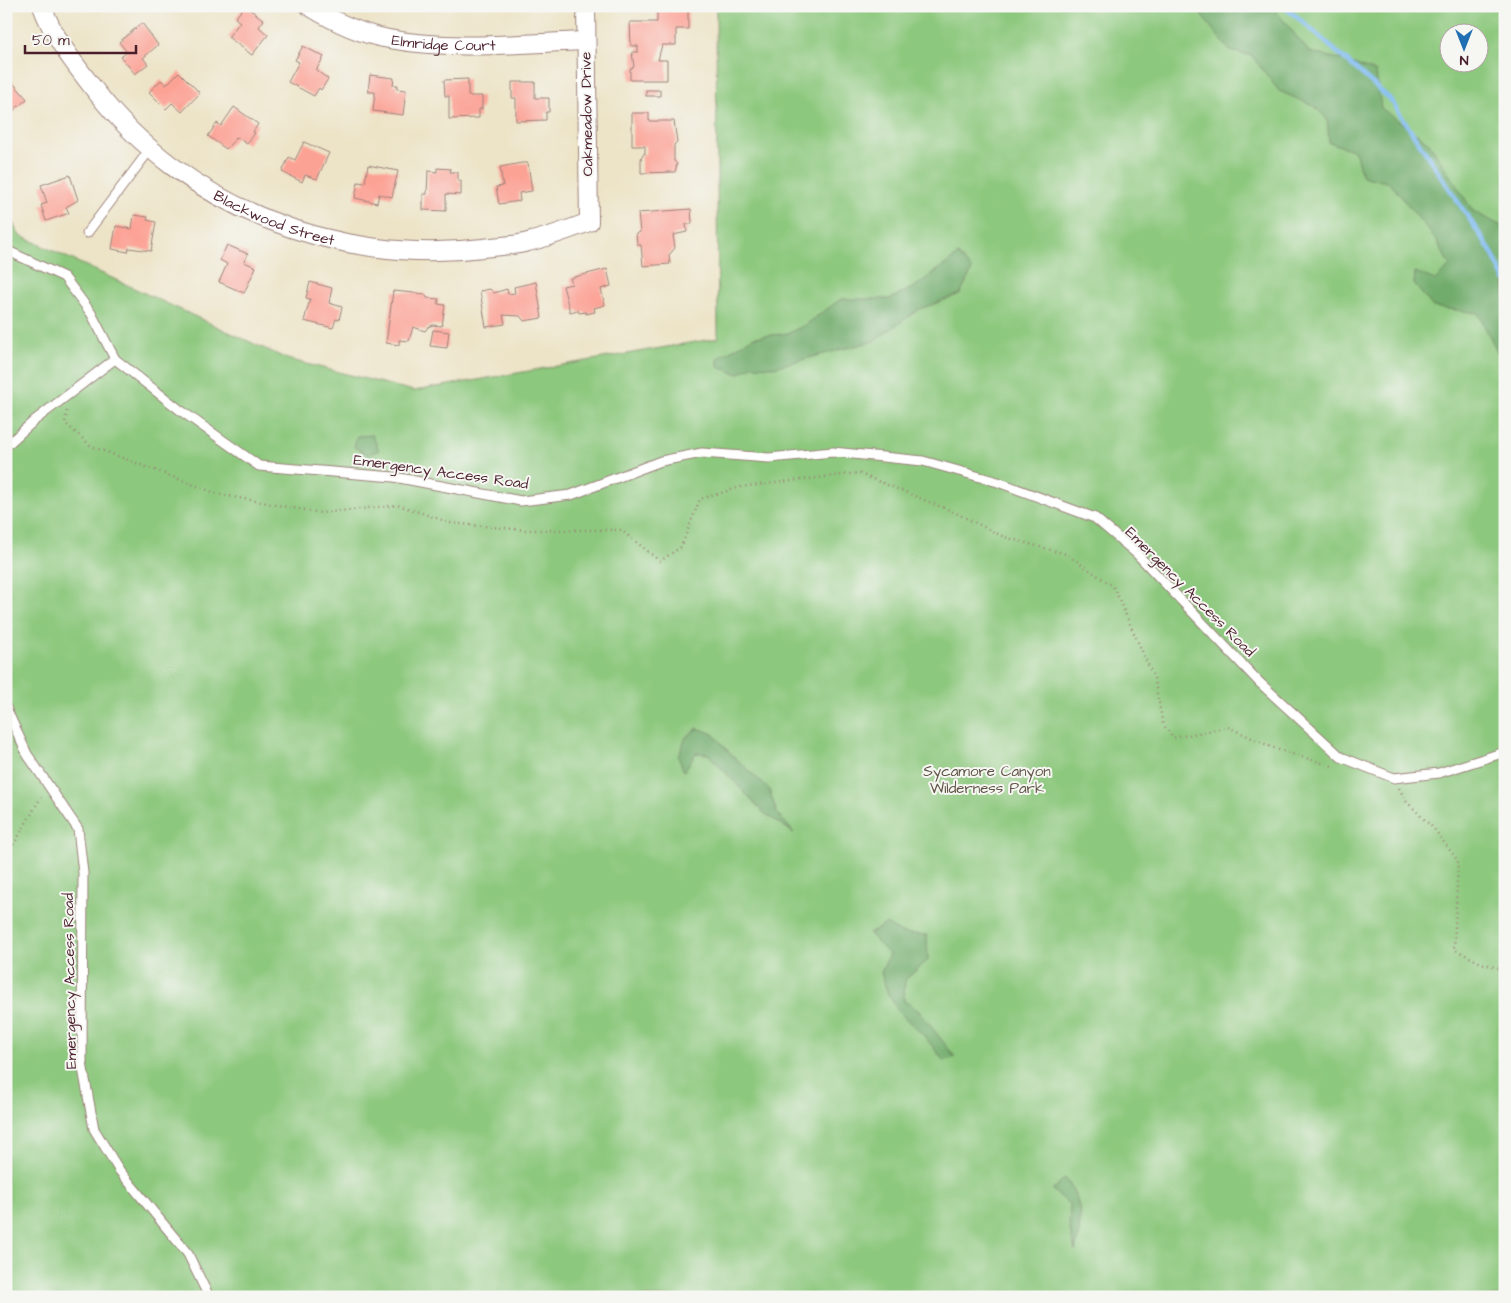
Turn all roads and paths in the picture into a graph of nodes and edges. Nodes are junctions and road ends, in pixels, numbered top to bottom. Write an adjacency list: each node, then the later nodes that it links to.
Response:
1 (42, 6): 5 (street, Blackwood Street)
2 (309, 6): 4 (street, Elmridge Court)
3 (586, 6): 4 (street, Oakmeadow Drive)
4 (586, 41): 6 (street, Oakmeadow Drive)
5 (151, 148): 6 (street, Blackwood Street); 7 (lane)
6 (589, 222)
7 (87, 233)
8 (6, 250): 9 (lane)
9 (115, 359): 10 (lane); 15 (lane, Emergency Access Road)
10 (70, 393): 11 (lane); 14 (path)
11 (6, 446)
12 (6, 708): 16 (lane, Emergency Access Road)
13 (1505, 752): 15 (lane, Emergency Access Road)
14 (1338, 768)
15 (1394, 778): 18 (path)
16 (48, 785): 17 (path); 19 (lane, Emergency Access Road)
17 (6, 858)
18 (1505, 967)
19 (209, 1297)

